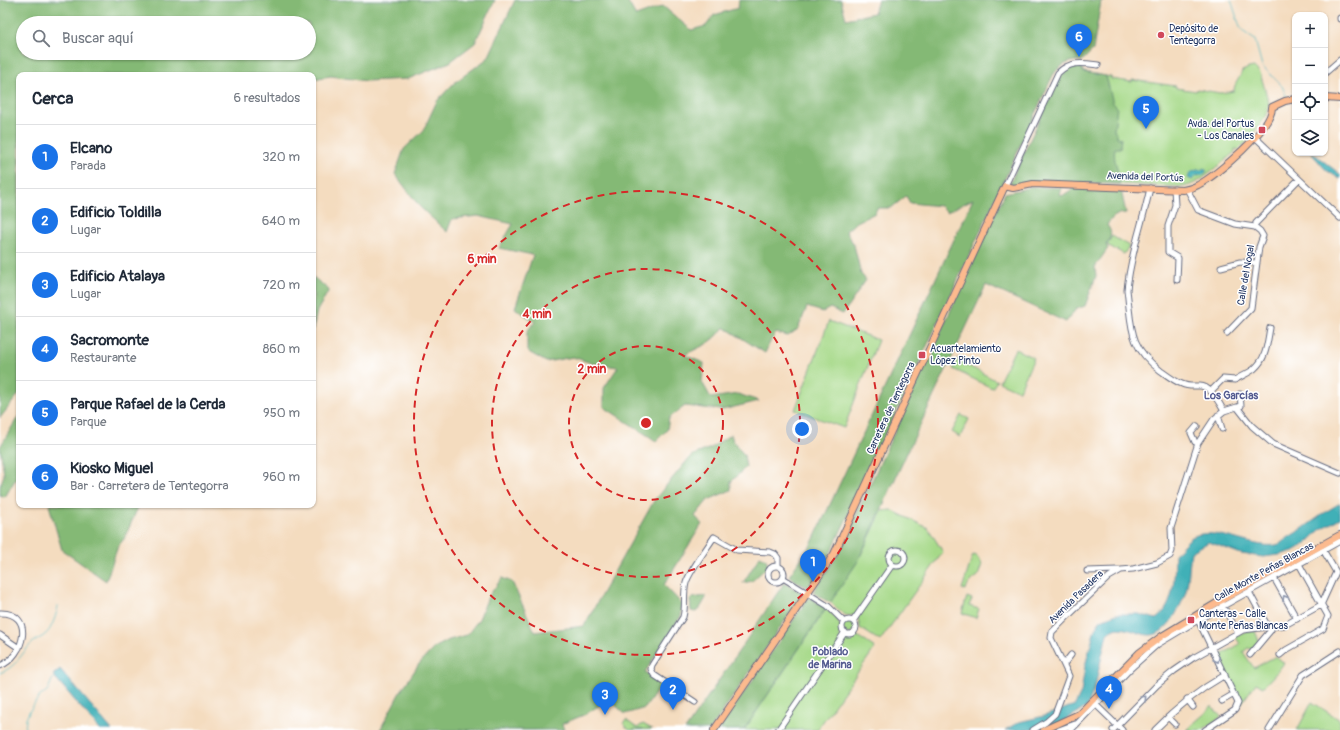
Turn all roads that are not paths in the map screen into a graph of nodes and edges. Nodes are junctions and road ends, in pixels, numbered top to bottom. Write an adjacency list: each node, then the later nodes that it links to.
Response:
1 (1340, 60): 3 (street)
2 (1098, 65): 9 (street, Carretera de Tentegorra)
3 (1328, 70)
4 (1328, 98): 5 (main road)
5 (1340, 99)
6 (1292, 100): 7 (main road, Avenida del Portús)
7 (1255, 137): 8 (street); 12 (main road, Avenida del Portús)
8 (1299, 178): 13 (street); 14 (street)
9 (1005, 186): 10 (main road, Avenida del Portús); 39 (main road, Carretera de Tentegorra)
10 (1150, 188): 11 (main road, Avenida del Portús); 20 (street)
11 (1174, 189): 12 (main road, Avenida del Portús); 17 (street)
12 (1187, 189): 15 (street, Calle del Nogal)
13 (1340, 218)
14 (1256, 223)
15 (1257, 263): 16 (street); 19 (street, Calle del Nogal)
16 (1221, 267)
17 (1177, 280)
18 (1270, 328): 20 (street)
19 (1227, 333)
20 (1211, 391): 23 (street)
21 (1240, 394): 22 (street)
22 (1237, 407): 23 (street, Avenida Pasadera); 28 (street)
23 (1224, 411): 24 (street, Avenida Pasadera)
24 (1218, 415): 26 (street); 27 (street, Avenida Pasadera)
25 (1197, 426): 27 (street)
26 (1222, 429)
27 (1198, 443): 35 (street, Avenida Pasadera)
28 (1340, 474)
29 (1340, 535): 41 (main road, Calle Monte Peñas Blancas)
30 (1340, 541): 31 (street, Calle Monte Peñas Blancas)
31 (1324, 550): 32 (street, Calle Monte Peñas Blancas); 42 (street)
32 (1299, 564): 38 (street, Calle Monte Peñas Blancas); 42 (street)
33 (892, 565): 46 (street)
34 (778, 566): 37 (street); 37 (street); 64 (street)
35 (1121, 570): 36 (street); 58 (street, Avenida Pasadera)
36 (1087, 571)
37 (784, 578): 39 (street)
38 (1274, 578): 40 (street, Calle Monte Peñas Blancas); 45 (street, one-way to 38)
39 (808, 592): 47 (street); 71 (main road, Carretera de Tentegorra)
40 (1249, 592): 41 (street, Calle Monte Peñas Blancas); 48 (street)
41 (1221, 604): 44 (main road, Calle Monte Peñas Blancas); 50 (street)
42 (1321, 605): 45 (street); 57 (street)
43 (0, 613): 52 (street)
44 (1196, 618): 53 (street); 65 (main road, Calle Monte Peñas Blancas)
45 (1297, 618): 48 (street)
46 (853, 621): 47 (street); 49 (street)
47 (844, 622): 49 (street)
48 (1269, 627): 50 (street); 56 (street)
49 (845, 632): 72 (street)
50 (1238, 633): 53 (street)
51 (0, 635): 52 (street)
52 (20, 648): 59 (street)
53 (1211, 648): 60 (street, one-way to 60); 70 (street, one-way to 53)
54 (1340, 651): 81 (street)
55 (1072, 655): 58 (street)
56 (1250, 655)
57 (1280, 655)
58 (1064, 664): 73 (street, Avenida Pasadera)
59 (0, 666)
60 (1225, 675): 61 (street); 62 (street)
61 (1234, 694): 63 (street); 80 (street)
62 (1187, 699): 66 (street); 67 (street)
63 (1222, 701)
64 (695, 702)
65 (1094, 703): 68 (street, Calle Monte Peñas Blancas); 70 (street); 74 (main road, Calle Monte Peñas Blancas)
66 (1194, 707)
67 (1168, 717): 69 (street); 79 (street)
68 (1078, 722): 75 (street); 76 (street, Calle Monte Peñas Blancas)
69 (1175, 724)
70 (1117, 726): 77 (street); 78 (street)
71 (714, 730)
72 (778, 730)
73 (1032, 730)
74 (1044, 730)
75 (1059, 730)
76 (1071, 730)
77 (1113, 730)
78 (1122, 730)
79 (1155, 730)
80 (1204, 730)
81 (1269, 730)

